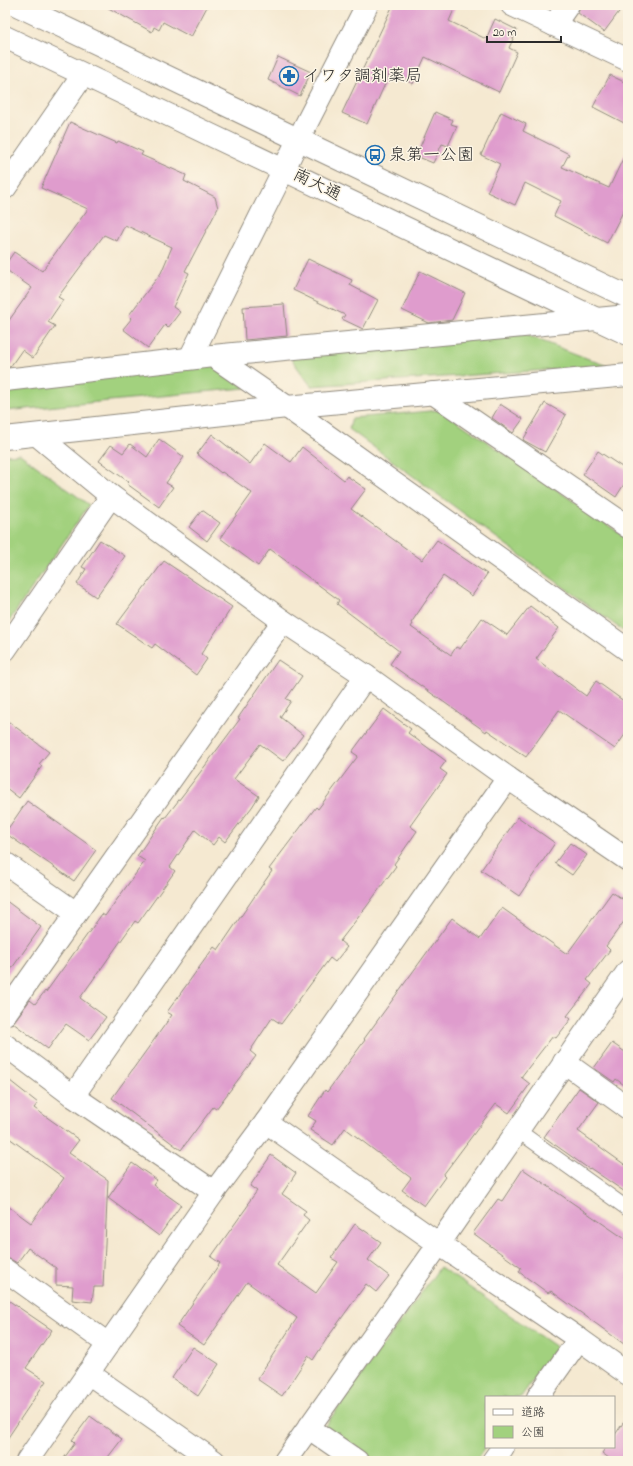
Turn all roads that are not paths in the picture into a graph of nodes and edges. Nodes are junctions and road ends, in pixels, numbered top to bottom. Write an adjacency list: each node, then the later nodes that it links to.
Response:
1 (17, 5): 9 (street, 南大通)
2 (367, 5): 9 (street)
3 (512, 5): 5 (street)
4 (568, 5): 5 (street)
5 (554, 25): 7 (street)
6 (5, 37): 8 (street, 南大通)
7 (628, 60)
8 (83, 75): 10 (street, 南大通); 11 (street)
9 (298, 140): 10 (street); 12 (street, 南大通)
10 (284, 169): 14 (street, 南大通); 17 (street)
11 (5, 188)
12 (628, 297)
13 (628, 316): 14 (street)
14 (597, 319): 15 (street, 南大通); 16 (street)
15 (628, 334)
16 (213, 356): 17 (street); 21 (street)
17 (190, 358): 19 (street)
18 (628, 374): 20 (street)
19 (5, 380)
20 (433, 393): 21 (street); 25 (street)
21 (287, 407): 22 (street); 28 (street)
22 (37, 435): 23 (street); 24 (street)
23 (5, 438)
24 (111, 496): 26 (street); 27 (street)
25 (628, 527)
26 (283, 621): 29 (street); 33 (street)
27 (5, 650)
28 (628, 650)
29 (366, 676): 30 (street); 38 (street)
30 (508, 778): 31 (street); 40 (street)
31 (628, 860)
32 (5, 863): 33 (street)
33 (76, 913): 35 (street)
34 (628, 971): 37 (street)
35 (5, 1014)
36 (5, 1045): 38 (street)
37 (564, 1062): 39 (street); 41 (street)
38 (73, 1096): 42 (street)
39 (628, 1108)
40 (266, 1122): 42 (street); 44 (street)
41 (517, 1130): 43 (lane); 44 (street)
42 (214, 1192): 47 (street)
43 (628, 1209)
44 (439, 1244): 46 (street); 51 (street)
45 (5, 1270): 47 (street)
46 (579, 1339): 49 (street); 50 (street)
47 (108, 1344): 48 (street)
48 (88, 1373): 53 (street); 54 (street)
49 (628, 1374)
50 (539, 1396)
51 (310, 1428): 55 (street); 56 (street)
52 (502, 1448): 57 (street)
53 (27, 1461)
54 (214, 1461)
55 (285, 1461)
56 (357, 1461)
57 (493, 1461)

